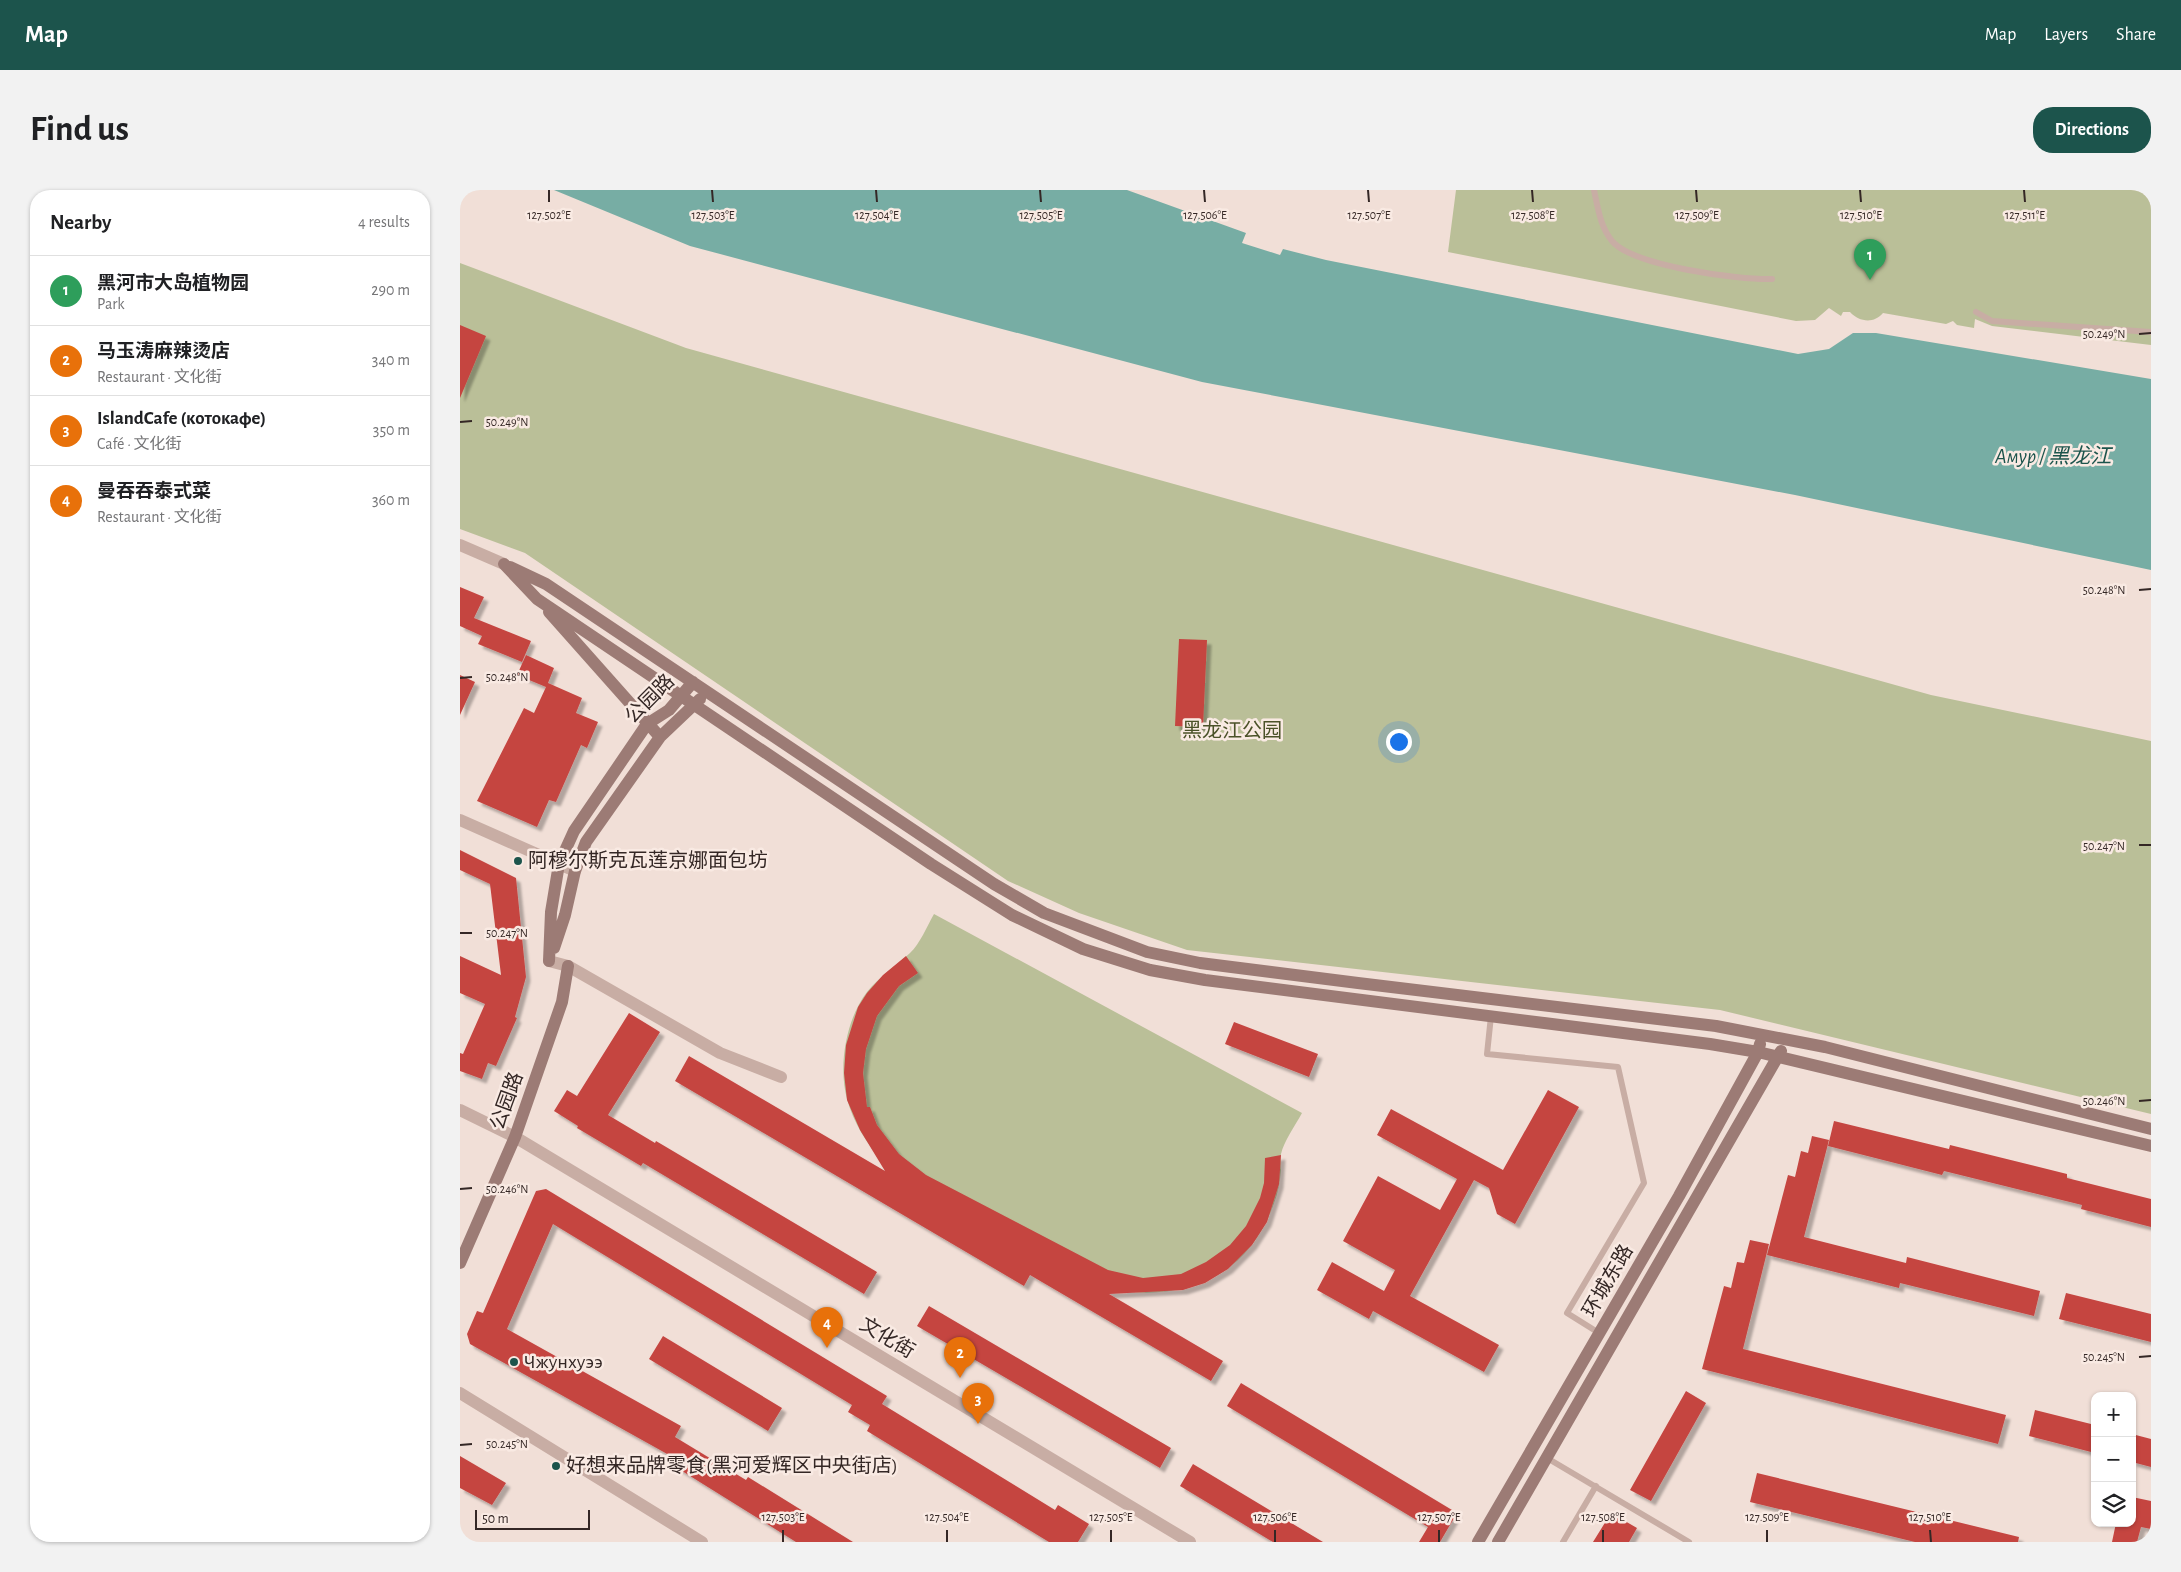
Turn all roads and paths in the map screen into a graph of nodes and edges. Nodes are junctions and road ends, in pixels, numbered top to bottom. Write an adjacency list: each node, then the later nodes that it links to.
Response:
1 (1594, 190): 2 (lane)
2 (1772, 280)
3 (1976, 312): 4 (lane)
4 (2151, 332)
5 (460, 545): 6 (street)
6 (504, 564): 7 (street); 8 (street)
7 (537, 599): 10 (street); 12 (street)
8 (693, 682): 9 (street); 10 (street, 公园路)
9 (706, 691): 11 (street, 公园路); 20 (street)
10 (682, 696): 11 (street); 12 (street, 公园路)
11 (695, 705): 13 (street, 公园路); 19 (street)
12 (647, 724): 13 (street); 15 (street, 公园路)
13 (660, 737): 16 (street, 公园路)
14 (460, 820): 15 (street)
15 (559, 864): 16 (street); 17 (street, 公园路)
16 (575, 871): 17 (street, 公园路)
17 (549, 961): 18 (street)
18 (568, 966): 24 (street); 27 (street, 公园路)
19 (1490, 1016): 22 (street); 30 (lane)
20 (1762, 1035): 21 (street); 22 (street, 环城东路)
21 (1785, 1039): 23 (street, 环城东路); 26 (street)
22 (1758, 1052): 23 (street); 30 (street, 环城东路)
23 (1780, 1056): 28 (street); 32 (street, 环城东路)
24 (781, 1077)
25 (460, 1110): 27 (street, 文化街)
26 (2151, 1129)
27 (515, 1136): 29 (street, 公园路); 35 (street, 文化街)
28 (2151, 1146)
29 (460, 1263)
30 (1600, 1333): 36 (street, 环城东路)
31 (460, 1393): 34 (street)
32 (1546, 1458): 33 (lane); 37 (street, 环城东路)
33 (1596, 1486): 38 (lane); 39 (lane)
34 (702, 1542)
35 (1190, 1542)
36 (1478, 1542)
37 (1498, 1542)
38 (1563, 1542)
39 (1689, 1542)

